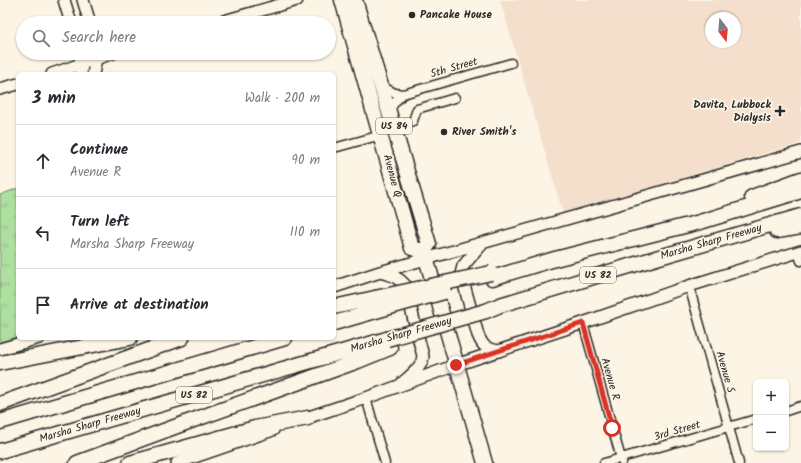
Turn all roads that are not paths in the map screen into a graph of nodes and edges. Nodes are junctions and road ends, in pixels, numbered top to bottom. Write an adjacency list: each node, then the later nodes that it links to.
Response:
1 (64, 0): 6 (main road)
2 (83, 0): 7 (main road)
3 (297, 0): 8 (main road)
4 (342, 0): 22 (highway, Avenue Q / US 84)
5 (355, 0): 16 (highway, Avenue Q / US 84)
6 (69, 16)
7 (88, 16)
8 (241, 16)
9 (91, 60): 12 (main road)
10 (95, 60): 14 (main road)
11 (512, 63): 18 (street, 5th Street)
12 (81, 69): 13 (main road)
13 (64, 72)
14 (93, 72)
15 (16, 85): 17 (main road)
16 (382, 86): 18 (street); 20 (highway, Avenue Q / US 84)
17 (0, 89)
18 (403, 94): 20 (street)
19 (455, 98): 21 (street)
20 (389, 111): 21 (highway, Avenue Q / US 84)
21 (394, 128): 32 (highway, Avenue Q / US 84)
22 (381, 135): 23 (street); 32 (highway, Avenue Q / US 84)
23 (336, 147)
24 (801, 152): 30 (main road)
25 (801, 179): 28 (highway)
26 (801, 191): 28 (highway, Marsha Sharp Freeway / US 82)
27 (801, 216): 31 (highway, Marsha Sharp Freeway / US 82)
28 (700, 222): 37 (highway, Marsha Sharp Freeway / US 82, bridge)
29 (801, 226): 31 (highway)
30 (483, 243): 32 (main road); 47 (main road)
31 (696, 246): 45 (highway, Marsha Sharp Freeway / US 82, bridge)
32 (425, 255): 34 (main road); 49 (highway, Avenue Q / US 84)
33 (800, 255): 36 (main road)
34 (380, 272): 35 (main road); 50 (main road)
35 (336, 286)
36 (689, 286): 40 (main road); 58 (street, Avenue S)
37 (377, 304): 38 (highway); 39 (highway, Marsha Sharp Freeway / US 82)
38 (336, 306)
39 (336, 322)
40 (583, 323): 47 (main road); 60 (street, Avenue R)
41 (32, 340): 46 (main road)
42 (120, 340): 48 (highway)
43 (176, 340): 52 (highway)
44 (278, 340): 57 (highway, US 82)
45 (388, 343): 59 (highway, Marsha Sharp Freeway / US 82); 61 (highway)
46 (0, 349)
47 (499, 351): 49 (main road)
48 (0, 364)
49 (456, 365): 50 (main road); 65 (highway, Avenue Q / US 84)
50 (398, 386): 51 (main road)
51 (366, 398): 55 (main road); 64 (street)
52 (0, 404)
53 (801, 406): 54 (street)
54 (789, 410)
55 (308, 418): 62 (highway); 63 (main road)
56 (753, 420): 58 (street, 3rd Street)
57 (0, 422)
58 (729, 427): 60 (street, 3rd Street); 67 (street, Avenue S)
59 (0, 451)
60 (622, 461): 66 (street, 3rd Street)
61 (77, 463)
62 (130, 463)
63 (177, 463)
64 (385, 463)
65 (485, 463)
66 (604, 463)
67 (739, 463)

